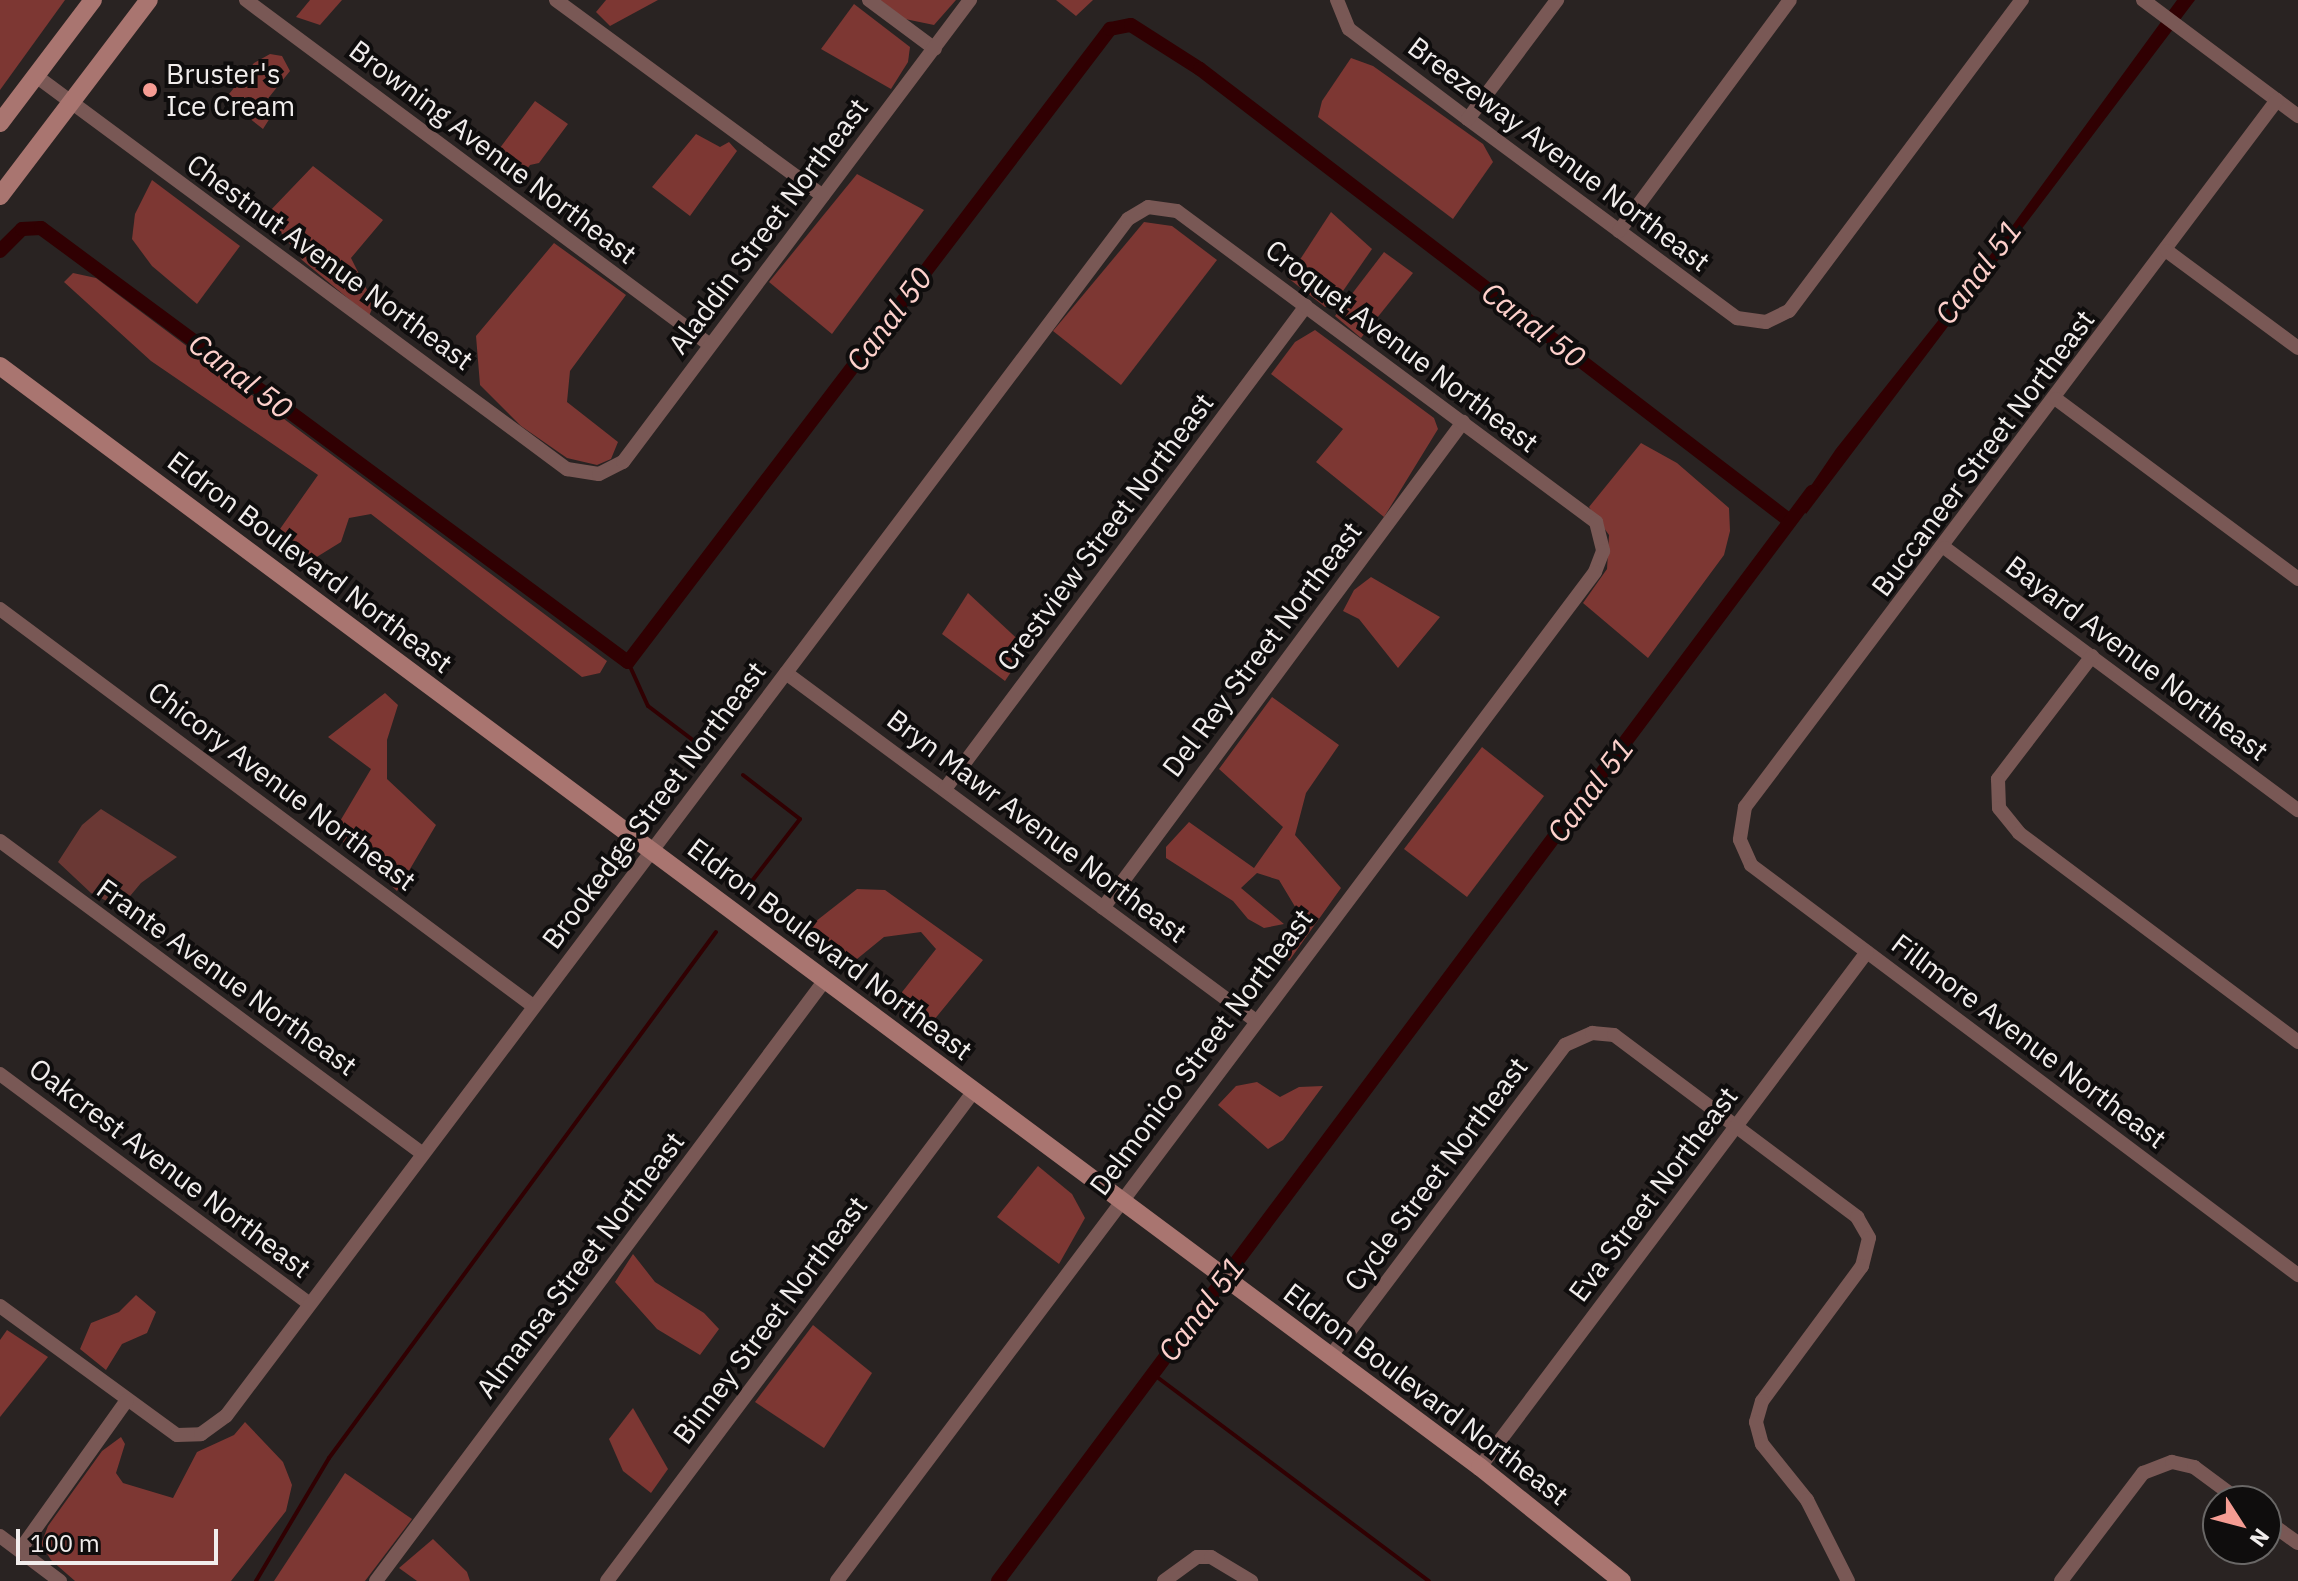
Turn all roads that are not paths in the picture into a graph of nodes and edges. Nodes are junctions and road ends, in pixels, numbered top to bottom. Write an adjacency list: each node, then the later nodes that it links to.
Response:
1 (93, 0): 13 (street)
2 (149, 0): 15 (street)
3 (246, 0): 25 (street, Browning Avenue Northeast)
4 (556, 0): 20 (street)
5 (869, 0): 12 (street)
6 (970, 0): 12 (street, Aladdin Street Northeast)
7 (1557, 0): 17 (street)
8 (1790, 0): 22 (street)
9 (2022, 0): 22 (street, Breezeway Avenue Northeast)
10 (2143, 0): 14 (street)
11 (1337, 3): 17 (street, Breezeway Avenue Northeast)
12 (935, 49): 20 (street, Aladdin Street Northeast)
13 (36, 76): 15 (street, Chestnut Avenue Northeast); 18 (street)
14 (2277, 100): 16 (street); 23 (street, Buccaneer Street Northeast)
15 (72, 103): 19 (street); 30 (street, Chestnut Avenue Northeast)
16 (2298, 116)
17 (1468, 119): 22 (street, Breezeway Avenue Northeast)
18 (0, 123)
19 (0, 196)
20 (823, 196): 25 (street, Aladdin Street Northeast)
21 (1148, 207): 24 (street, Croquet Avenue Northeast); 36 (street, Brookedge Street Northeast)
22 (1619, 231)
23 (2167, 251): 26 (street); 28 (street, Buccaneer Street Northeast)
24 (1306, 306): 29 (street, Croquet Avenue Northeast); 37 (street, Crestview Street Northeast)
25 (710, 345): 30 (street, Aladdin Street Northeast)
26 (2298, 348)
27 (0, 366): 41 (street, Eldron Boulevard Northeast)
28 (2056, 399): 31 (street, Buccaneer Street Northeast); 33 (street)
29 (1463, 422): 32 (street, Croquet Avenue Northeast); 42 (street, Del Rey Street Northeast)
30 (599, 474)
31 (1945, 548): 35 (street, Bayard Avenue Northeast); 39 (street, Buccaneer Street Northeast)
32 (1603, 551): 46 (street, Delmonico Street Northeast)
33 (2298, 579)
34 (0, 609): 45 (street, Chicory Avenue Northeast)
35 (2092, 656): 38 (street, Bayard Avenue Northeast); 47 (street)
36 (786, 673): 37 (street, Bryn Mawr Avenue Northeast); 41 (street, Brookedge Street Northeast)
37 (945, 789): 42 (street, Bryn Mawr Avenue Northeast)
38 (2298, 810)
39 (1740, 840): 43 (street, Fillmore Avenue Northeast)
40 (0, 841): 51 (street, Frante Avenue Northeast)
41 (651, 851): 44 (street, Eldron Boulevard Northeast); 45 (street, Brookedge Street Northeast)
42 (1103, 908): 46 (street, Bryn Mawr Avenue Northeast)
43 (1867, 952): 50 (street, Eva Street Northeast); 53 (street, Fillmore Avenue Northeast)
44 (825, 980): 49 (street, Eldron Boulevard Northeast); 63 (street, Almansa Street Northeast)
45 (533, 1006): 51 (street, Brookedge Street Northeast)
46 (1256, 1021): 52 (street, Delmonico Street Northeast)
47 (2298, 1042)
48 (0, 1074): 54 (street, Oakcrest Avenue Northeast)
49 (974, 1091): 52 (street, Eldron Boulevard Northeast); 64 (street, Binney Street Northeast)
50 (1737, 1125): 56 (street, Cycle Street Northeast); 58 (street, Eva Street Northeast); 69 (street)
51 (423, 1154): 54 (street, Brookedge Street Northeast)
52 (1121, 1202): 56 (street, Eldron Boulevard Northeast); 65 (street, Delmonico Street Northeast)
53 (2298, 1275)
54 (308, 1303): 57 (street, Brookedge Street Northeast)
55 (0, 1306): 57 (street)
56 (1330, 1357): 58 (street, Eldron Boulevard Northeast)
57 (127, 1400): 61 (street)
58 (1480, 1467): 68 (street, Eldron Boulevard Northeast)
59 (2218, 1485): 70 (street)
60 (0, 1536): 61 (street)
61 (20, 1550): 62 (street)
62 (60, 1581)
63 (376, 1581)
64 (607, 1581)
65 (837, 1581)
66 (1164, 1581): 67 (street)
67 (1251, 1581)
68 (1622, 1581)
69 (1848, 1581)
70 (2061, 1581)

